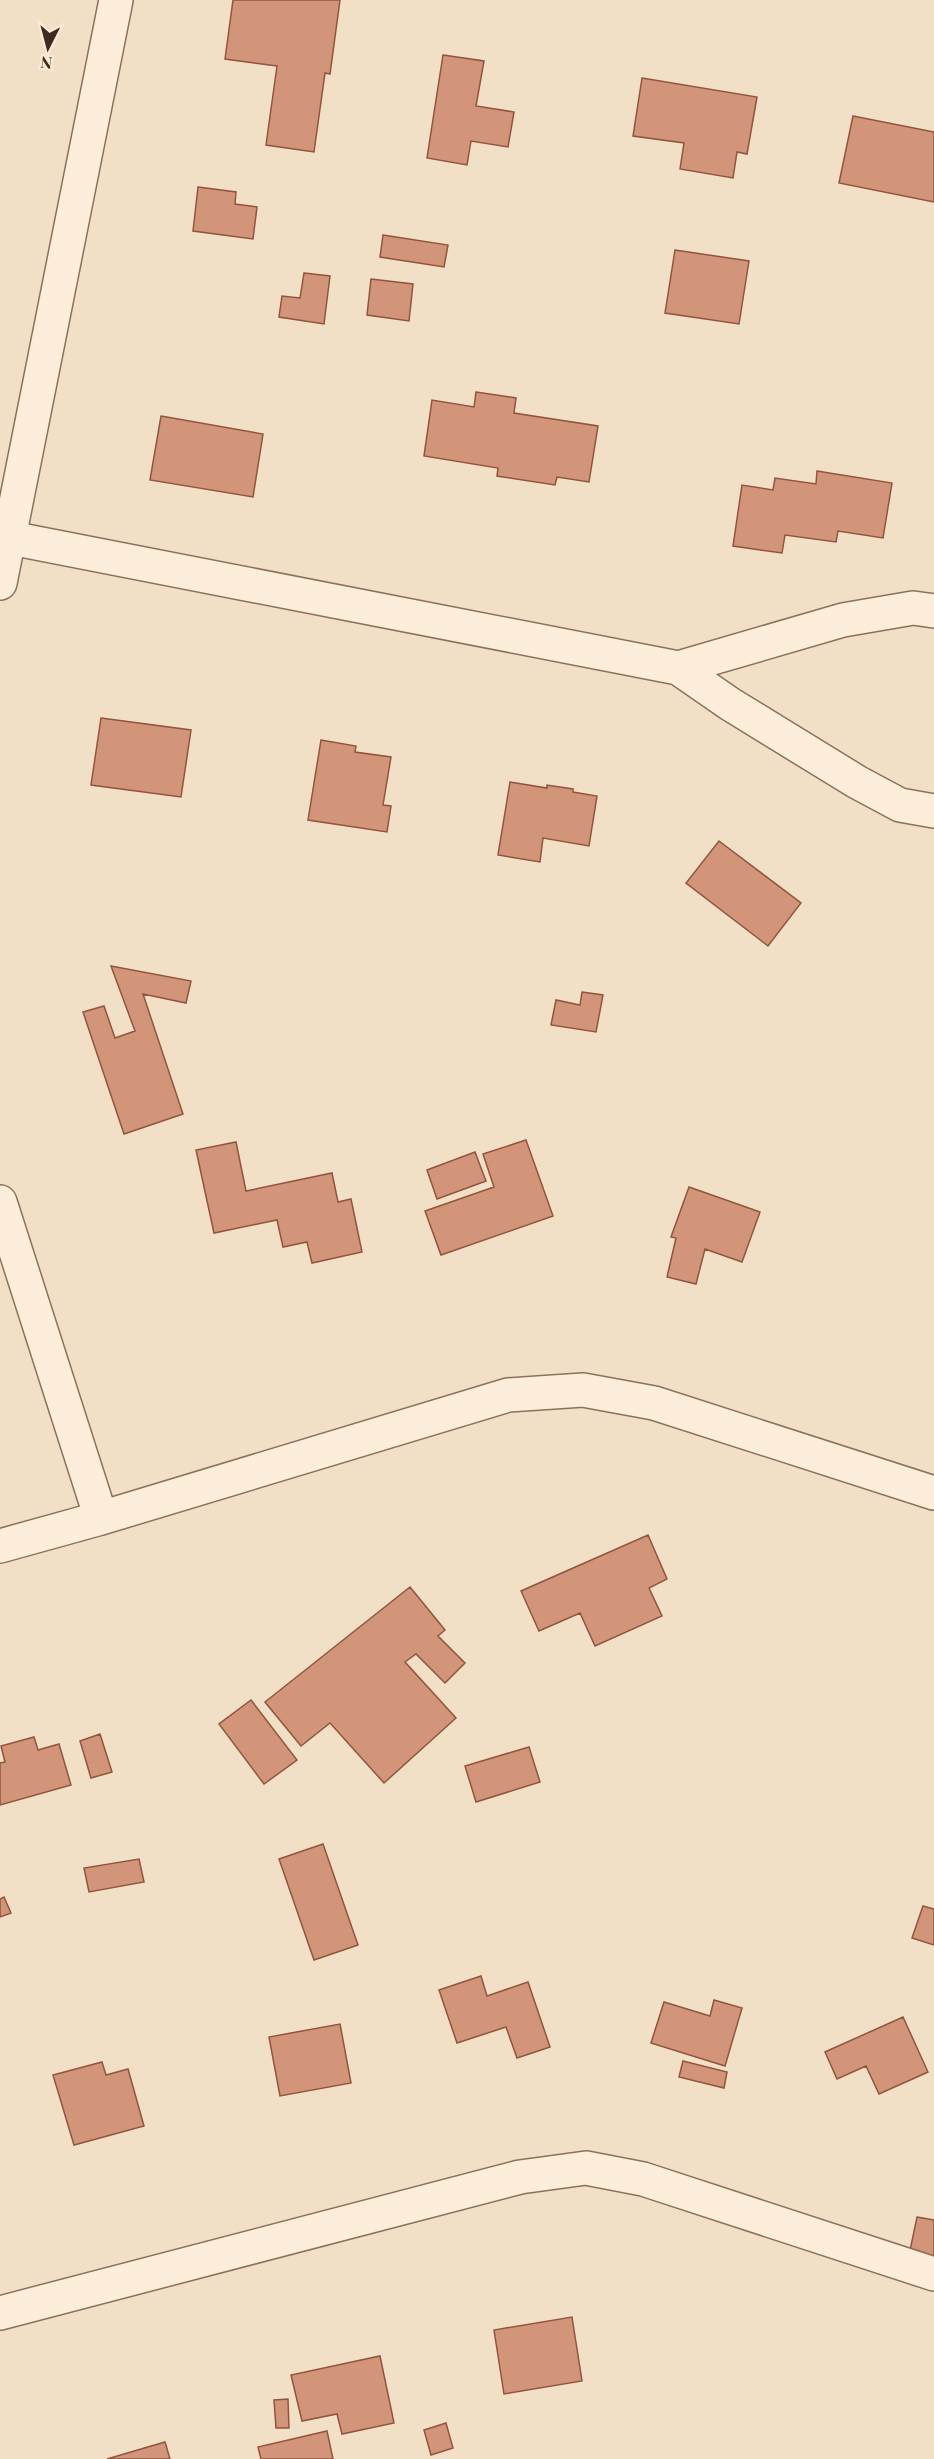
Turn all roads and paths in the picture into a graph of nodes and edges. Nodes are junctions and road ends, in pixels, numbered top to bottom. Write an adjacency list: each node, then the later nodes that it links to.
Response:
1 (117, 0): 2 (street)
2 (4, 537): 3 (street); 5 (street)
3 (0, 583)
4 (934, 610): 5 (street)
5 (678, 668): 6 (street)
6 (934, 811)
7 (0, 1202): 9 (street)
8 (934, 1493): 9 (street)
9 (101, 1518): 10 (street)
10 (0, 1546)
11 (934, 2274): 12 (street)
12 (0, 2313)

